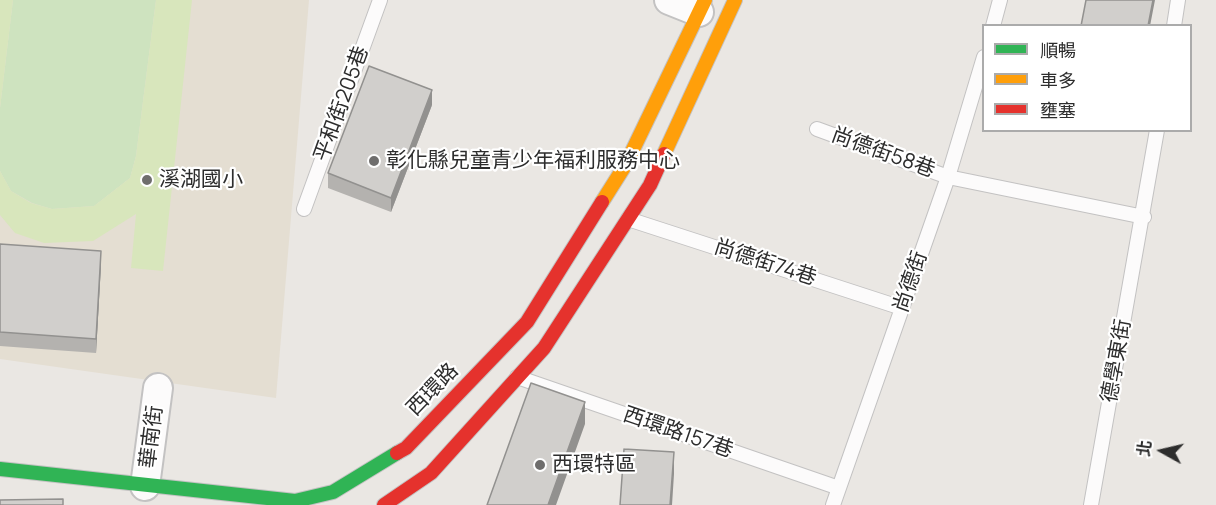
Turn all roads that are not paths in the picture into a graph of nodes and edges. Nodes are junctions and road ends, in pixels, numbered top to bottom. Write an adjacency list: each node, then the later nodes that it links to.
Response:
1 (380, 0): 13 (lane, 平和街205巷)
2 (669, 0): 6 (street)
3 (735, 0): 15 (main road)
4 (1000, 0): 7 (lane)
5 (1178, 0): 8 (lane)
6 (702, 6): 20 (main road, 西環路)
7 (994, 24)
8 (1174, 24)
9 (982, 64): 12 (lane, 尚德街)
10 (817, 129): 12 (lane, 尚德街58巷)
11 (1157, 132): 14 (lane, 德學東街)
12 (948, 177): 14 (lane, 尚德街58巷); 16 (lane, 尚德街)
13 (304, 209)
14 (1144, 218): 27 (lane, 德學東街)
15 (628, 219): 16 (lane, 尚德街74巷); 17 (main road)
16 (902, 308): 22 (lane, 尚德街)
17 (518, 378): 22 (lane, 西環路157巷); 24 (main road)
18 (158, 388): 21 (street, 華南街)
19 (0, 470): 21 (main road, 西環路)
20 (364, 473): 23 (main road, 西環路); 24 (main road)
21 (146, 486): 23 (main road, 西環路)
22 (839, 488): 26 (lane, 尚德街)
23 (333, 492): 25 (main road)
24 (386, 504)
25 (347, 505)
26 (833, 505)
27 (1091, 505)

